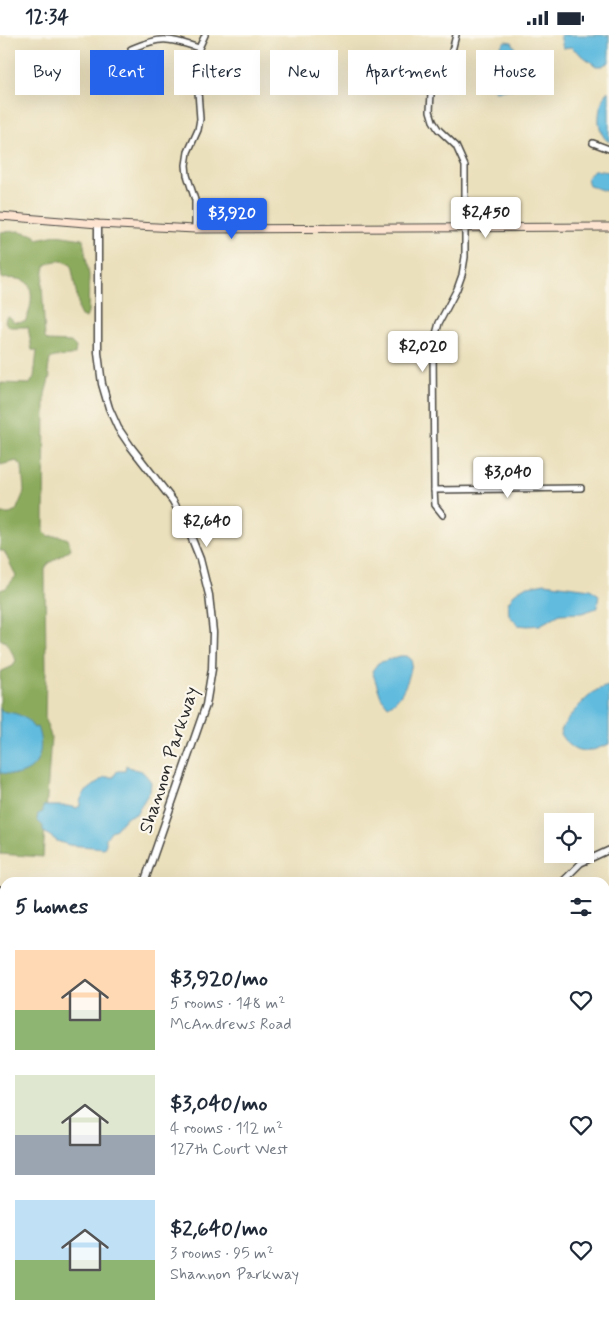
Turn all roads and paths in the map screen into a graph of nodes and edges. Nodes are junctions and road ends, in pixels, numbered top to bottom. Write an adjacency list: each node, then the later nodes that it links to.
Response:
1 (205, 35): 3 (street)
2 (456, 35): 10 (street)
3 (199, 48): 4 (street); 11 (street)
4 (131, 49)
5 (593, 143): 6 (street)
6 (609, 149)
7 (0, 216): 8 (main road)
8 (98, 224): 11 (main road); 16 (street, Shannon Parkway)
9 (609, 227): 10 (main road)
10 (465, 228): 11 (main road); 13 (street)
11 (195, 229)
12 (581, 488): 13 (street)
13 (434, 490): 14 (street)
14 (443, 515)
15 (609, 850): 17 (street)
16 (146, 877)
17 (567, 877)

